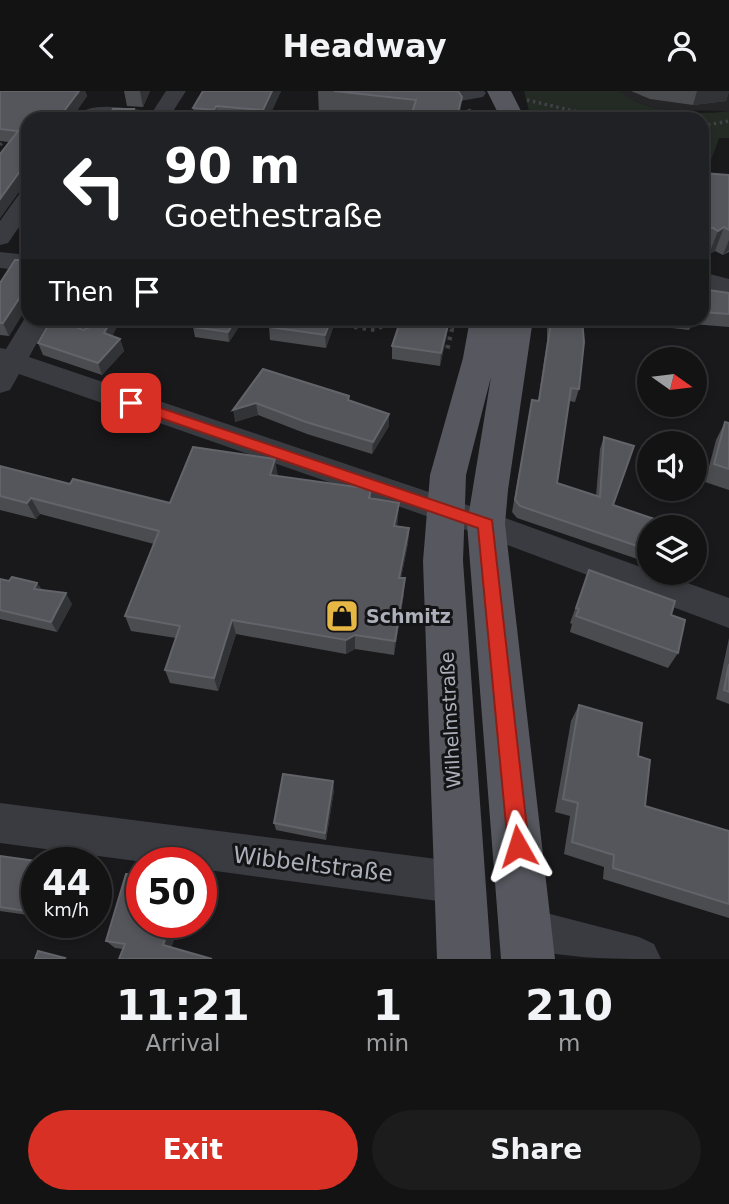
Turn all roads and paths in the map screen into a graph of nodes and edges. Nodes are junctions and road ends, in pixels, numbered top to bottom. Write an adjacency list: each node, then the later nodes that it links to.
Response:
1 (109, 91): 5 (street)
2 (176, 91): 6 (street)
3 (497, 98): 4 (street); 7 (path)
4 (443, 99)
5 (141, 112)
6 (163, 112)
7 (571, 112)
8 (729, 121): 9 (path)
9 (709, 124)
10 (8, 135): 11 (path)
11 (0, 145)
12 (21, 208): 13 (street)
13 (0, 237)
14 (0, 260): 15 (street)
15 (21, 263)
16 (709, 282): 17 (street)
17 (729, 287)
18 (32, 326): 27 (street)
19 (328, 326): 25 (path)
20 (356, 326): 21 (path)
21 (384, 326)
22 (434, 326): 26 (path)
23 (485, 326): 28 (main road, Wilhelmstraße)
24 (516, 326): 28 (main road, Wilhelmstraße)
25 (327, 330)
26 (444, 350)
27 (4, 367): 28 (street)
28 (466, 518): 29 (street); 31 (main road, Wilhelmstraße); 32 (main road, Wilhelmstraße)
29 (729, 613)
30 (0, 823): 31 (street, Wibbeltstraße)
31 (460, 883): 33 (main road, Wilhelmstraße)
32 (527, 944): 34 (street)
33 (464, 959)
34 (639, 959)

